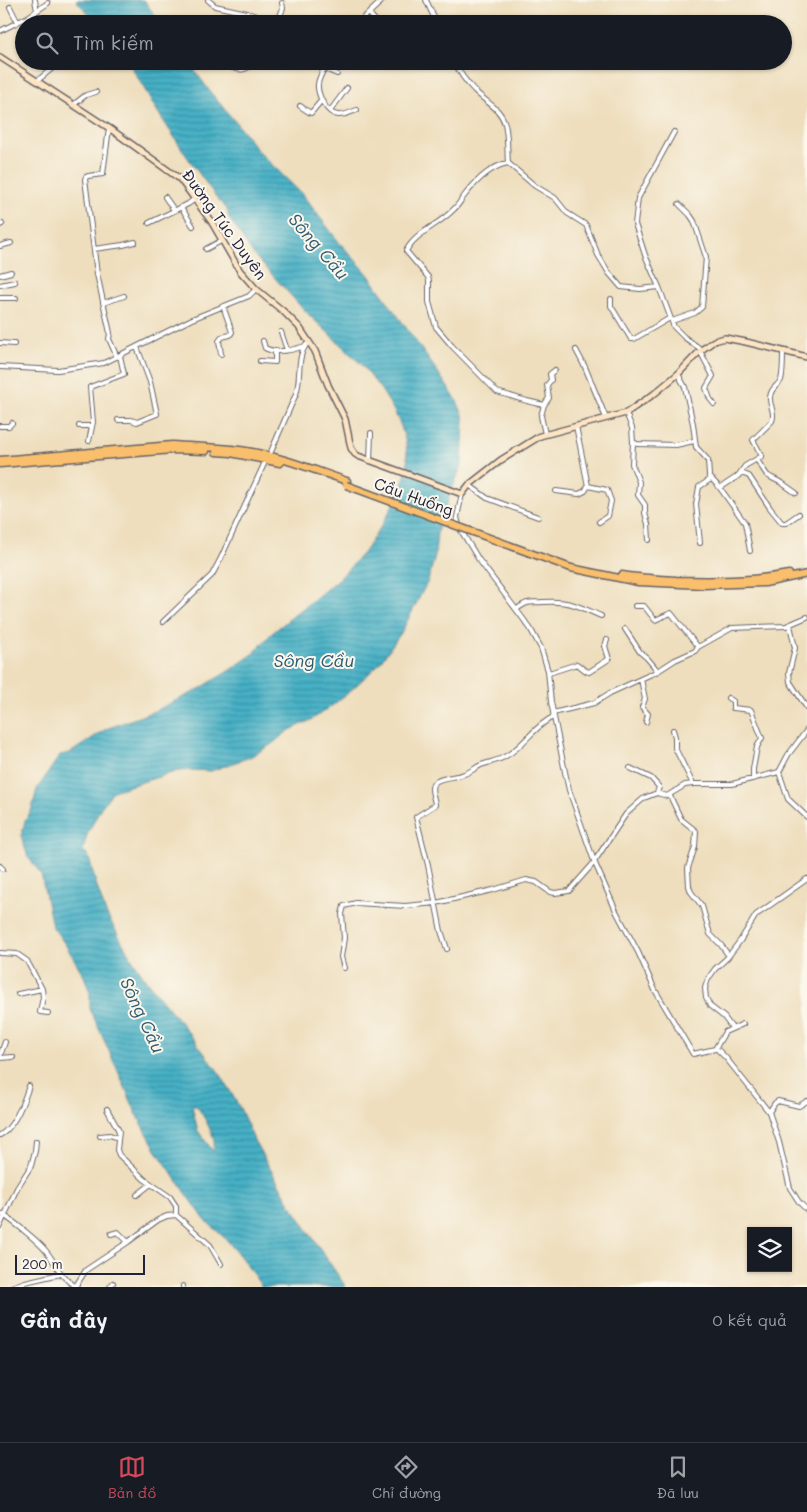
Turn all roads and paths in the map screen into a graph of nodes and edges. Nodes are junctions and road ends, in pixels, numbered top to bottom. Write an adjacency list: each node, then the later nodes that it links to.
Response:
1 (35, 0): 8 (street)
2 (383, 0): 10 (street)
3 (426, 0): 15 (street)
4 (210, 1): 9 (street)
5 (48, 3): 8 (street)
6 (282, 3): 14 (street)
7 (10, 7): 16 (street)
8 (38, 11): 11 (street)
9 (247, 12): 12 (street); 13 (street)
10 (369, 13)
11 (30, 15)
12 (248, 15)
13 (256, 15)
14 (281, 15)
15 (433, 15)
16 (15, 16)
17 (15, 23): 18 (street)
18 (0, 31)
19 (0, 57): 20 (street, Đường Túc Duyên)
20 (15, 67)
21 (20, 70): 27 (street, Đường Túc Duyên)
22 (50, 70): 27 (street)
23 (324, 70): 30 (street)
24 (329, 70): 26 (street)
25 (458, 70): 37 (street)
26 (337, 74)
27 (37, 81): 31 (street, Đường Túc Duyên)
28 (347, 88): 34 (street)
29 (96, 92): 31 (street)
30 (321, 101): 32 (street); 34 (street)
31 (73, 105): 35 (street, Đường Túc Duyên)
32 (300, 106)
33 (357, 110): 34 (street)
34 (330, 111)
35 (109, 128): 39 (street, Đường Túc Duyên); 49 (street)
36 (674, 132): 55 (street)
37 (508, 163): 55 (street); 83 (street)
38 (165, 197): 42 (street)
39 (195, 199): 41 (street); 45 (street, Đường Túc Duyên)
40 (679, 204): 63 (street)
41 (181, 207): 42 (street); 44 (street)
42 (174, 210): 43 (street)
43 (149, 223)
44 (193, 226)
45 (222, 241): 50 (street); 56 (street, Đường Túc Duyên)
46 (135, 242): 49 (street)
47 (11, 243): 48 (street)
48 (0, 246)
49 (94, 249): 61 (street)
50 (206, 249)
51 (11, 272): 52 (street)
52 (0, 275)
53 (15, 282): 54 (street)
54 (0, 285)
55 (659, 287): 63 (street)
56 (256, 289): 62 (street); 68 (street, Đường Túc Duyên)
57 (124, 296): 61 (street)
58 (0, 298): 59 (street)
59 (16, 298)
60 (611, 299): 63 (street)
61 (103, 303): 76 (street)
62 (224, 306): 69 (street); 75 (street)
63 (671, 320): 73 (street)
64 (280, 332): 71 (street)
65 (263, 341): 70 (street)
66 (0, 344): 67 (street)
67 (14, 344)
68 (307, 344): 71 (street); 97 (street); 100 (street, Đường Túc Duyên)
69 (137, 347): 76 (street); 86 (street)
70 (275, 350): 71 (street); 78 (street)
71 (287, 350)
72 (576, 350): 85 (street)
73 (701, 350): 74 (street); 81 (street); 82 (street)
74 (783, 351): 77 (street); 99 (street)
75 (221, 354)
76 (119, 356): 79 (street); 90 (street)
77 (807, 357)
78 (260, 361)
79 (0, 367)
80 (555, 370): 83 (street)
81 (678, 374): 84 (street); 95 (street)
82 (714, 404)
83 (544, 405): 93 (street)
84 (626, 413): 85 (street); 96 (street)
85 (606, 418): 91 (street)
86 (118, 420)
87 (12, 424): 88 (street)
88 (0, 426)
89 (80, 426): 90 (street)
90 (92, 426): 94 (street)
91 (576, 426): 93 (street); 107 (street)
92 (371, 433): 100 (street)
93 (545, 434): 106 (street)
94 (90, 441)
95 (694, 441): 96 (street); 104 (street)
96 (633, 442): 116 (street)
97 (270, 454)
98 (0, 460): 105 (highway)
99 (757, 460): 103 (street); 110 (street)
100 (370, 461): 111 (street, Đường Túc Duyên)
101 (265, 462): 125 (street)
102 (0, 464): 105 (highway)
103 (741, 473): 108 (street); 112 (street)
104 (711, 480): 108 (street); 117 (street)
105 (346, 483): 115 (highway, Cầu Huống, bridge)
106 (469, 485): 111 (street); 113 (street)
107 (588, 486): 109 (street); 114 (street)
108 (720, 488): 118 (street)
109 (556, 491)
110 (796, 493)
111 (460, 494): 122 (street)
112 (799, 514)
113 (538, 517)
114 (599, 522)
115 (473, 530): 119 (highway); 120 (highway)
116 (649, 540)
117 (700, 543)
118 (750, 551)
119 (807, 570)
120 (807, 574)
121 (635, 606): 129 (street)
122 (517, 609): 123 (street); 131 (street)
123 (601, 616)
124 (807, 617): 126 (street)
125 (163, 622)
126 (790, 625): 129 (street); 134 (street)
127 (625, 630): 130 (street)
128 (606, 640): 131 (street)
129 (698, 647): 130 (street)
130 (658, 672): 132 (street)
131 (548, 673): 135 (street)
132 (641, 679): 135 (street); 136 (street)
133 (728, 698): 141 (street)
134 (807, 708)
135 (553, 715): 146 (street); 148 (street)
136 (646, 722)
137 (673, 730): 142 (street)
138 (807, 730): 140 (street)
139 (630, 768): 143 (street)
140 (779, 772): 141 (street); 145 (street)
141 (753, 779): 142 (street)
142 (693, 784): 144 (street)
143 (657, 793): 144 (street); 146 (street)
144 (670, 796): 151 (street)
145 (807, 817)
146 (594, 861): 148 (street); 159 (street)
147 (807, 879): 151 (street)
148 (436, 903): 149 (street); 152 (street)
149 (447, 949)
150 (0, 953): 153 (street)
151 (728, 956): 157 (street)
152 (344, 968)
153 (42, 989): 154 (street); 155 (street)
154 (18, 994)
155 (48, 1013)
156 (743, 1024): 157 (street)
157 (732, 1028): 159 (street)
158 (5, 1042): 160 (street)
159 (716, 1048): 165 (street)
160 (0, 1057): 161 (street)
161 (12, 1057)
162 (29, 1086): 166 (street)
163 (807, 1101): 165 (street)
164 (107, 1108): 168 (street)
165 (769, 1112): 172 (street)
166 (0, 1135)
167 (100, 1136): 168 (street)
168 (118, 1138): 170 (street)
169 (36, 1141): 173 (street)
170 (151, 1184): 171 (street); 174 (street)
171 (136, 1196)
172 (807, 1210)
173 (2, 1214): 175 (street); 179 (street)
174 (176, 1215): 177 (street); 178 (street)
175 (0, 1226)
176 (112, 1234): 177 (street)
177 (128, 1242): 181 (street)
178 (221, 1264)
179 (60, 1274): 180 (street); 181 (street)
180 (11, 1287)
181 (76, 1287)

